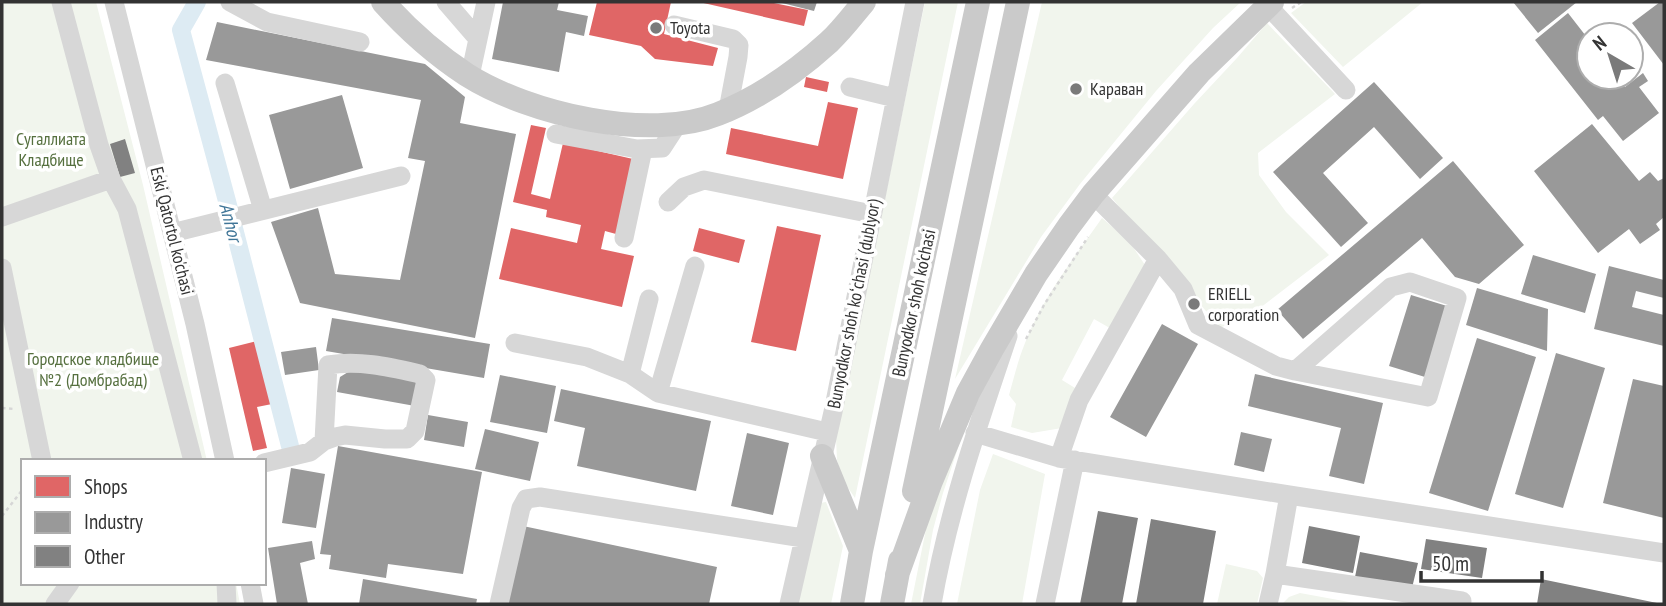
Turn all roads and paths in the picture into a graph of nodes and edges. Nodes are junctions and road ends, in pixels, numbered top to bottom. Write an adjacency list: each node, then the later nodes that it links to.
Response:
1 (61, 2): 25 (street)
2 (114, 2): 31 (street, Eski Qatortol ko'chasi)
3 (383, 2): 15 (main road)
4 (446, 2): 13 (street)
5 (486, 2): 13 (street)
6 (864, 2): 20 (main road)
7 (915, 2): 19 (street, Bunyodkor shoh koʻchasi (dublyor))
8 (978, 2): 54 (main road, Bunyodkor shoh ko'chasi)
9 (1018, 2): 57 (main road)
10 (240, 4): 14 (street)
11 (1270, 4): 18 (street); 26 (main road)
12 (674, 25): 20 (street)
13 (478, 40): 15 (street)
14 (360, 42)
15 (470, 76): 21 (main road)
16 (225, 83): 28 (street)
17 (849, 87): 19 (street)
18 (1346, 90)
19 (895, 98): 29 (street, Bunyodkor shoh koʻchasi (dublyor))
20 (728, 110): 21 (main road)
21 (677, 125): 23 (street)
22 (556, 134): 23 (street)
23 (643, 149): 32 (street)
24 (401, 176): 28 (street)
25 (111, 179): 30 (street); 45 (street)
26 (1093, 194): 33 (street); 37 (main road)
27 (668, 202): 29 (street)
28 (263, 210): 31 (street)
29 (872, 214): 44 (street, Bunyodkor shoh koʻchasi (dublyor))
30 (2, 217)
31 (172, 233): 47 (street, Eski Qatortol ko'chasi)
32 (624, 238)
33 (1158, 259): 39 (street); 48 (street)
34 (695, 266): 41 (street)
35 (2, 268): 46 (street)
36 (649, 299): 40 (street)
37 (1019, 304): 42 (street); 57 (main road)
38 (515, 343): 40 (street)
39 (1295, 371): 39 (street)
40 (630, 374): 41 (street)
41 (658, 393): 44 (street)
42 (975, 433): 48 (street); 68 (street)
43 (324, 441): 43 (street); 49 (street)
44 (824, 444): 53 (street, Bunyodkor shoh koʻchasi (dublyor)); 54 (main road)
45 (188, 457)
46 (42, 459)
47 (225, 459)
48 (1067, 459): 51 (street); 69 (street)
49 (266, 463)
50 (21, 492): 52 (path)
51 (1289, 495): 55 (street); 56 (street)
52 (2, 516)
53 (803, 538): 64 (street); 65 (street, Bunyodkor shoh koʻchasi (dublyor))
54 (861, 551): 66 (main road, Bunyodkor shoh ko'chasi)
55 (1664, 553)
56 (1275, 574): 70 (street); 71 (street)
57 (897, 575): 67 (main road)
58 (69, 585): 61 (street)
59 (226, 585): 62 (street)
60 (250, 585): 63 (street)
61 (55, 604)
62 (227, 604)
63 (254, 604)
64 (499, 604)
65 (789, 604)
66 (852, 604)
67 (892, 604)
68 (932, 604)
69 (1045, 604)
70 (1268, 604)
71 (1461, 604)

